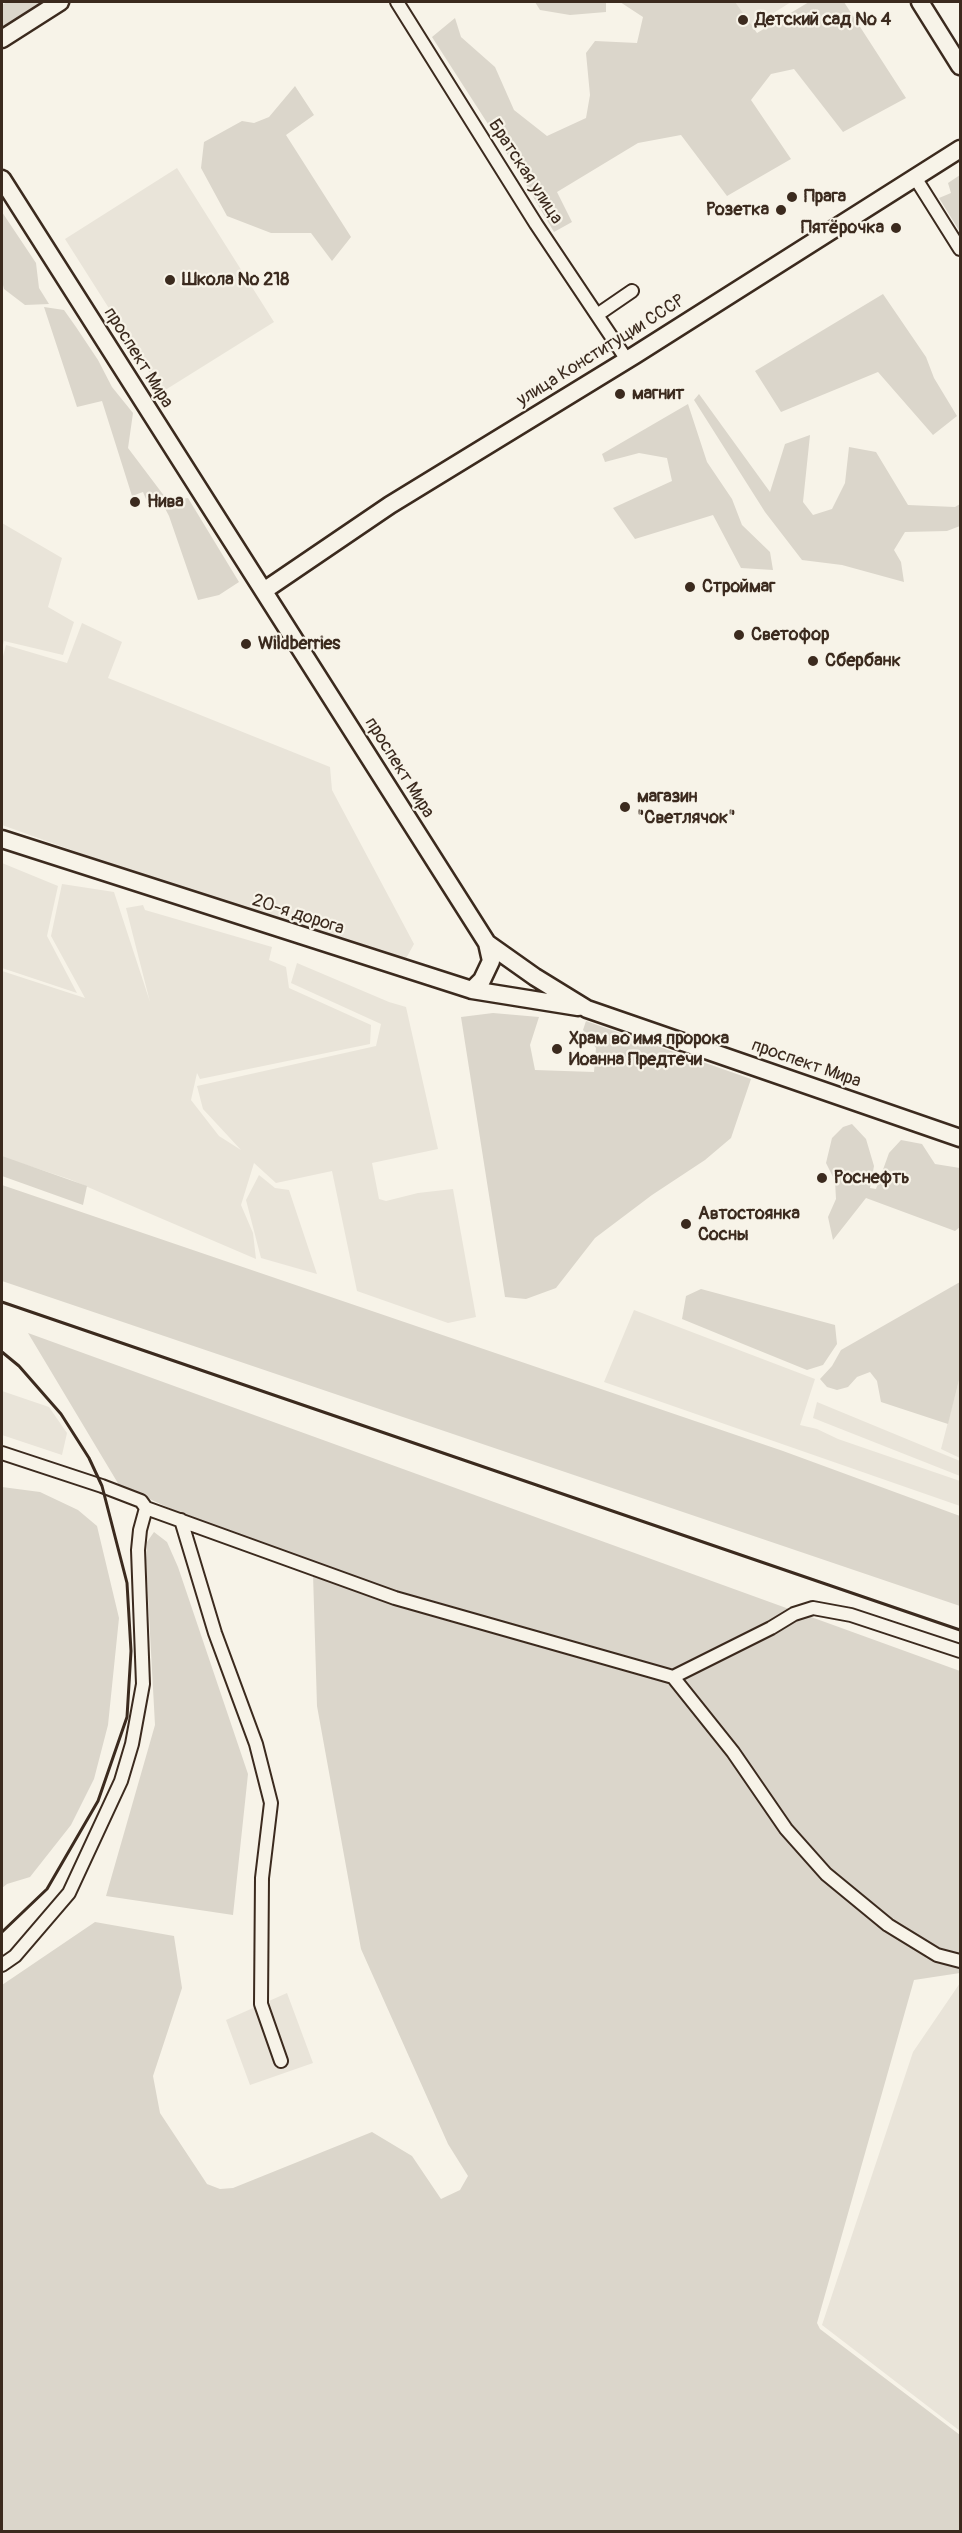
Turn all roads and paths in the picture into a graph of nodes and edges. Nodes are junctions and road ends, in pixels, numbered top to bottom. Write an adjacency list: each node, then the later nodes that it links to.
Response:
1 (60, 2): 4 (main road)
2 (397, 2): 11 (street, Братская улица)
3 (920, 2): 5 (main road)
4 (2, 39)
5 (960, 66)
6 (960, 149): 8 (main road, улица Конституции СССР)
7 (2, 179): 13 (main road, проспект Мира)
8 (916, 180): 9 (street); 12 (main road, улица Конституции СССР)
9 (960, 249)
10 (632, 291): 11 (street)
11 (597, 315): 12 (street, Братская улица)
12 (627, 360): 13 (main road, улица Конституции СССР)
13 (265, 590): 15 (main road, проспект Мира)
14 (2, 839): 16 (main road, 20-я дорога)
15 (487, 943): 16 (main road); 17 (main road, проспект Мира)
16 (472, 990): 17 (main road, 20-я дорога)
17 (587, 1009): 18 (main road, проспект Мира)
18 (960, 1138)
19 (2, 1453): 20 (street)
20 (146, 1508): 21 (street); 25 (street)
21 (181, 1520): 23 (street); 26 (street)
22 (960, 1651): 23 (street)
23 (673, 1677): 24 (street)
24 (960, 1961)
25 (2, 1965)
26 (281, 2061)

